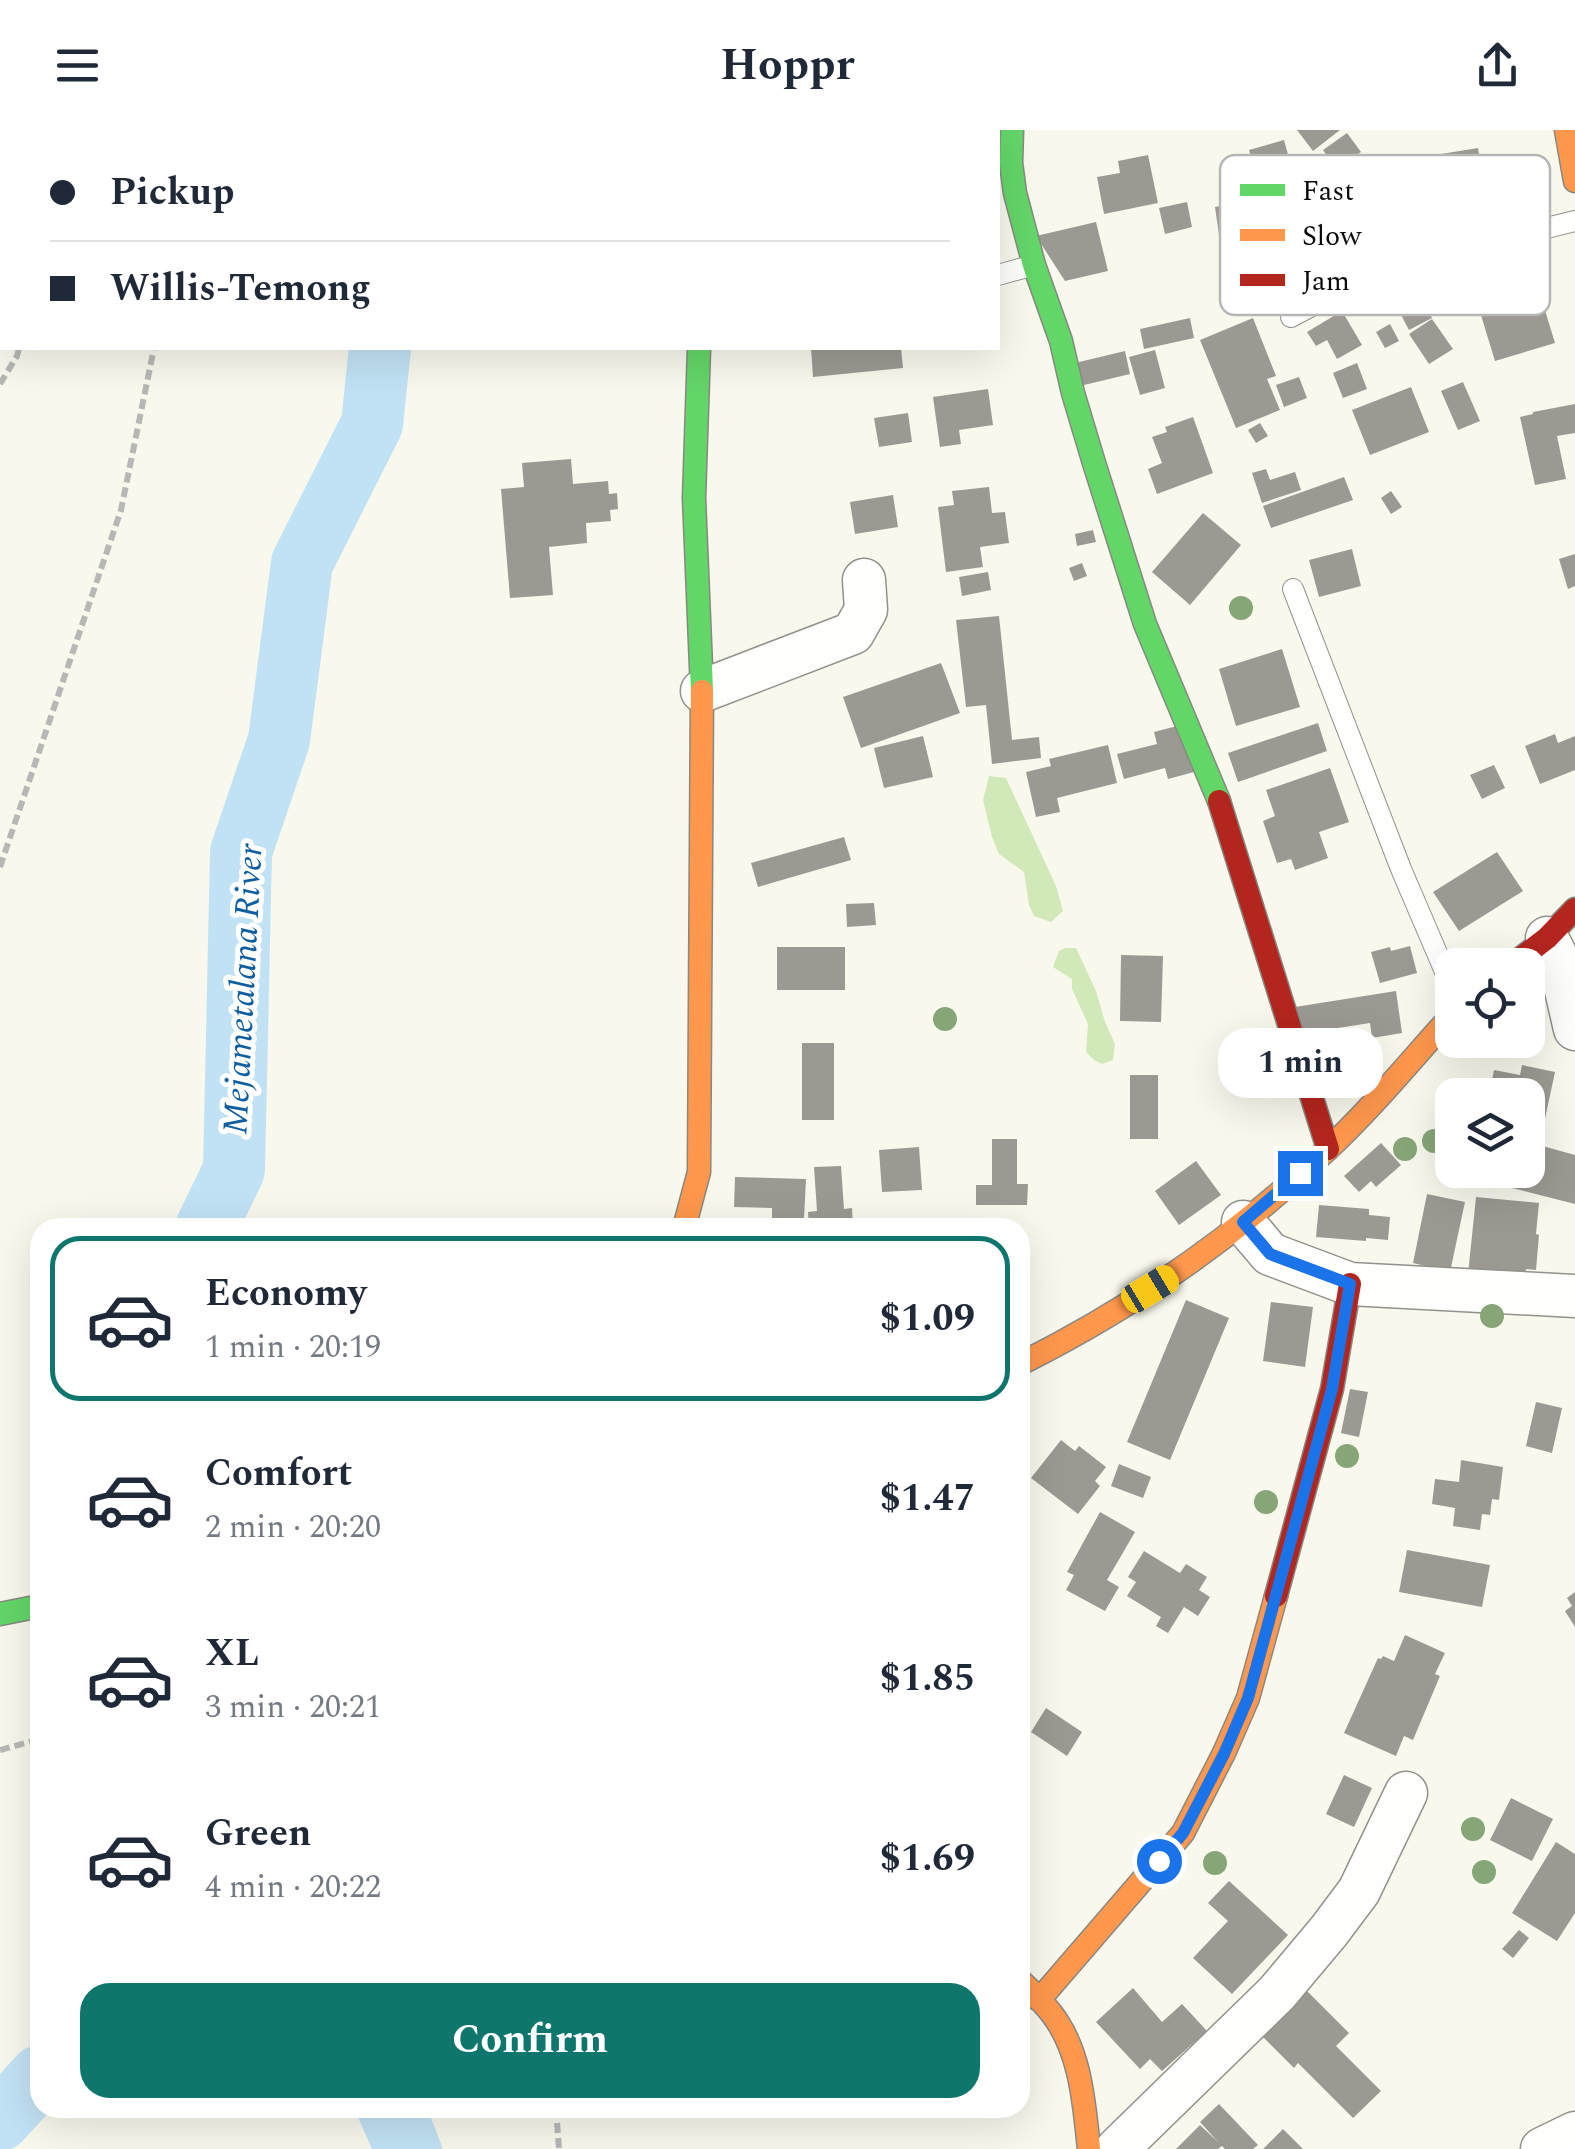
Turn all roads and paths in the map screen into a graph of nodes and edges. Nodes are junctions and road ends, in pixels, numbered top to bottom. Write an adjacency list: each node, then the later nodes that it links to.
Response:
1 (1012, 130): 6 (street)
2 (1566, 130): 3 (street)
3 (1575, 181)
4 (1575, 220): 5 (lane)
5 (1550, 226)
6 (1034, 265): 7 (lane); 23 (street)
7 (1000, 274)
8 (1295, 315): 9 (lane)
9 (1291, 317)
10 (18, 350): 13 (path)
11 (154, 350): 17 (path)
12 (699, 350): 16 (street)
13 (0, 384)
14 (864, 580): 16 (street)
15 (1293, 589): 19 (lane)
16 (702, 691): 24 (street)
17 (0, 867)
18 (1561, 924): 20 (street); 21 (street)
19 (1435, 948)
20 (1532, 948)
21 (1575, 1029)
22 (1435, 1033): 23 (street)
23 (1328, 1149): 25 (street)
24 (687, 1218)
25 (1243, 1222): 26 (street); 28 (street)
26 (1350, 1284): 27 (street); 35 (street)
27 (1575, 1296)
28 (1030, 1359)
29 (30, 1608): 30 (street)
30 (0, 1614)
31 (30, 1742): 32 (path)
32 (0, 1750)
33 (1406, 1794): 40 (street)
34 (1030, 1991): 35 (street)
35 (1039, 2000): 39 (street)
36 (557, 2118): 38 (path)
37 (1575, 2132): 41 (street)
38 (559, 2149)
39 (1089, 2149)
40 (1117, 2149)
41 (1542, 2149)

